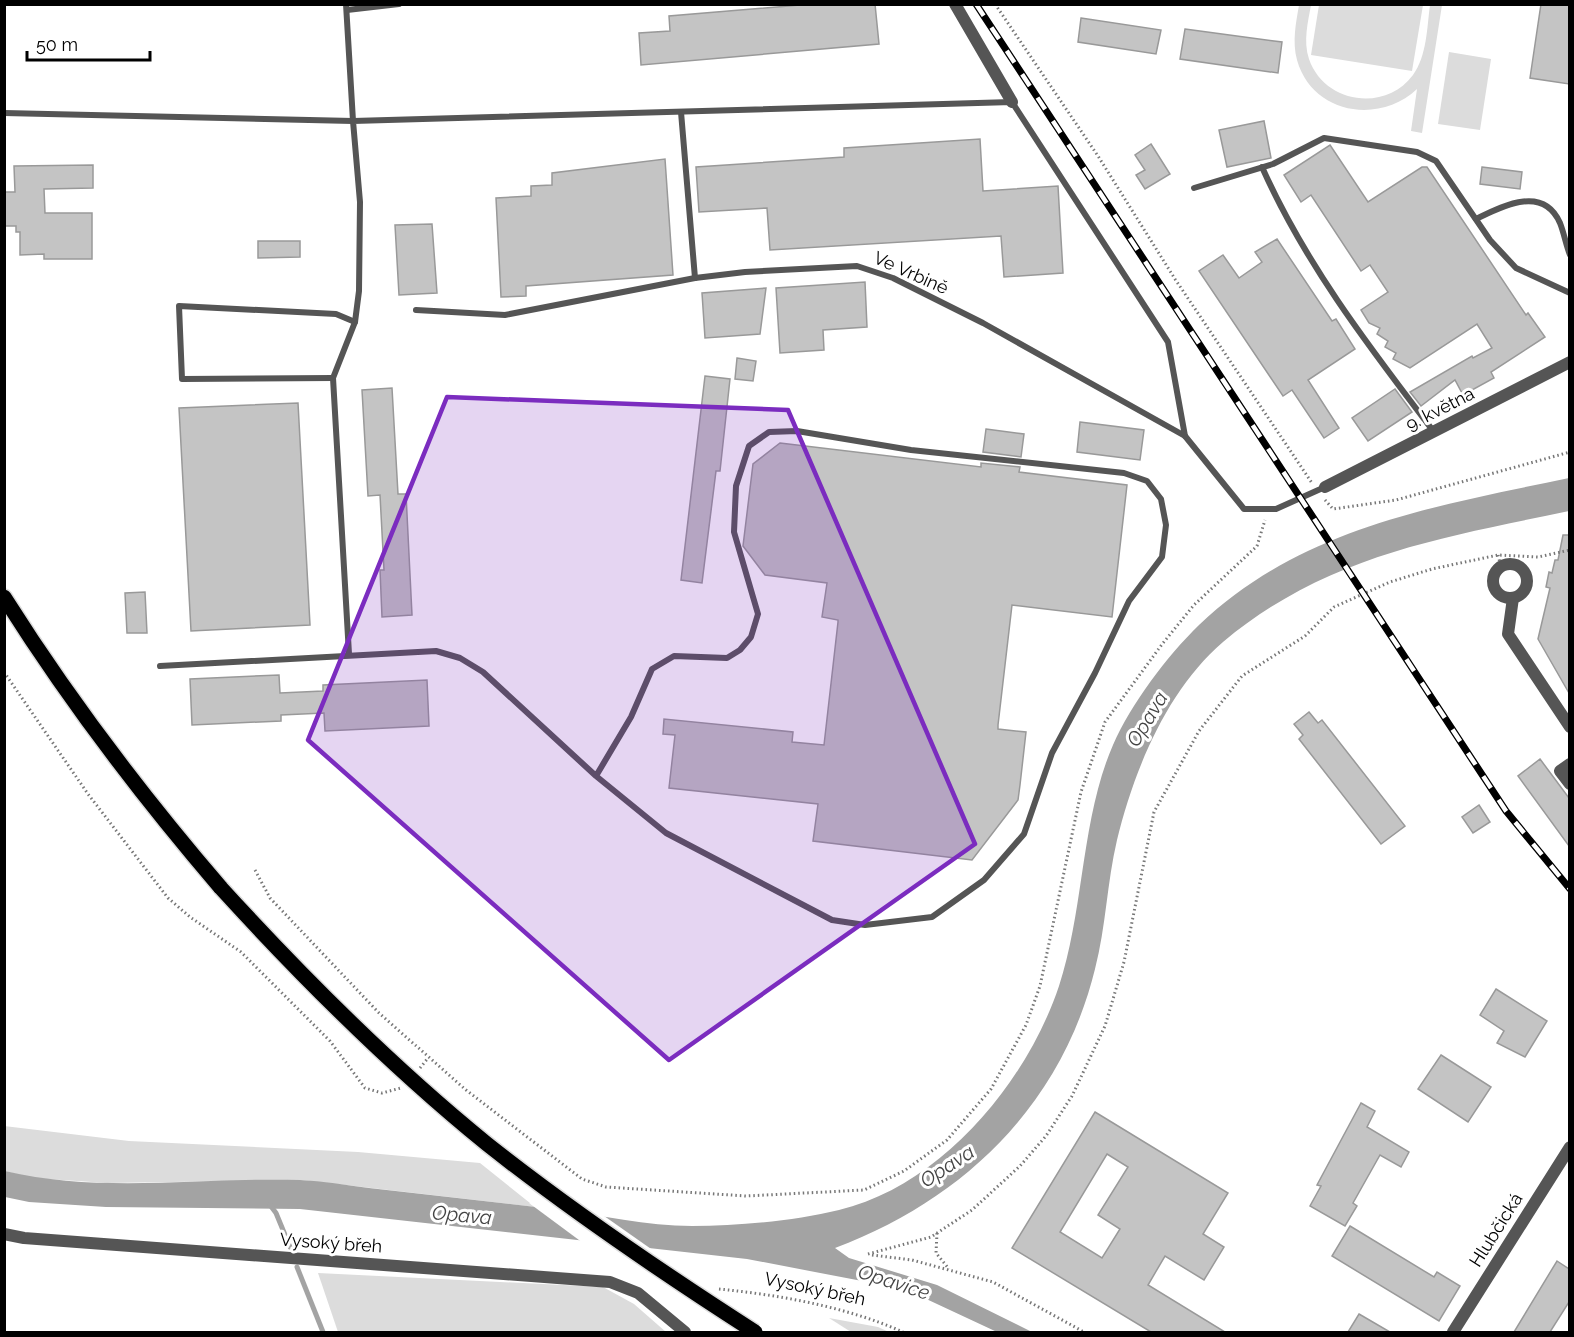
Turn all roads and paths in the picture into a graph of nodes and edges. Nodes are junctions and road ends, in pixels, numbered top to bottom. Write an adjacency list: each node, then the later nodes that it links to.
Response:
1 (399, 4): 4 (lane)
2 (955, 4): 5 (street)
3 (995, 4): 22 (path)
4 (346, 7): 8 (lane)
5 (1012, 102): 6 (lane); 20 (lane)
6 (681, 112): 8 (lane); 13 (lane)
7 (4, 113): 8 (lane)
8 (353, 121): 16 (lane)
9 (1262, 167): 10 (lane); 11 (lane); 19 (lane)
10 (1194, 188)
11 (1476, 219): 12 (lane); 14 (lane)
12 (1569, 255)
13 (695, 278): 15 (lane, Ve Vrbině); 20 (lane, Ve Vrbině)
14 (1569, 293)
15 (416, 310)
16 (355, 322): 18 (lane); 18 (lane)
17 (1569, 362): 19 (street, 9. května)
18 (333, 378): 28 (lane)
19 (1434, 432): 22 (street, 9. května)
20 (1185, 436): 23 (lane, Ve Vrbině)
21 (1569, 452): 22 (path)
22 (1321, 489): 23 (lane, Ve Vrbině)
23 (1268, 509): 36 (path)
24 (1569, 550): 25 (path)
25 (1499, 561): 27 (street); 27 (street); 40 (path)
26 (4, 597): 45 (main road, bridge)
27 (1513, 598): 31 (street)
28 (349, 654): 29 (lane); 33 (lane)
29 (160, 666)
30 (4, 672): 38 (path)
31 (1569, 727)
32 (1569, 764): 34 (street)
33 (596, 776): 33 (lane)
34 (1569, 784)
35 (255, 870): 36 (path)
36 (428, 1058): 37 (path)
37 (413, 1075)
38 (405, 1084)
39 (1568, 1152): 48 (street, Hlubčická)
40 (937, 1233): 42 (path); 42 (path)
41 (4, 1234): 44 (street, Vysoký břeh)
42 (950, 1270): 47 (path)
43 (713, 1288): 46 (path, Vysoký břeh)
44 (685, 1332)
45 (755, 1332)
46 (903, 1332)
47 (1084, 1332)
48 (1452, 1332)

